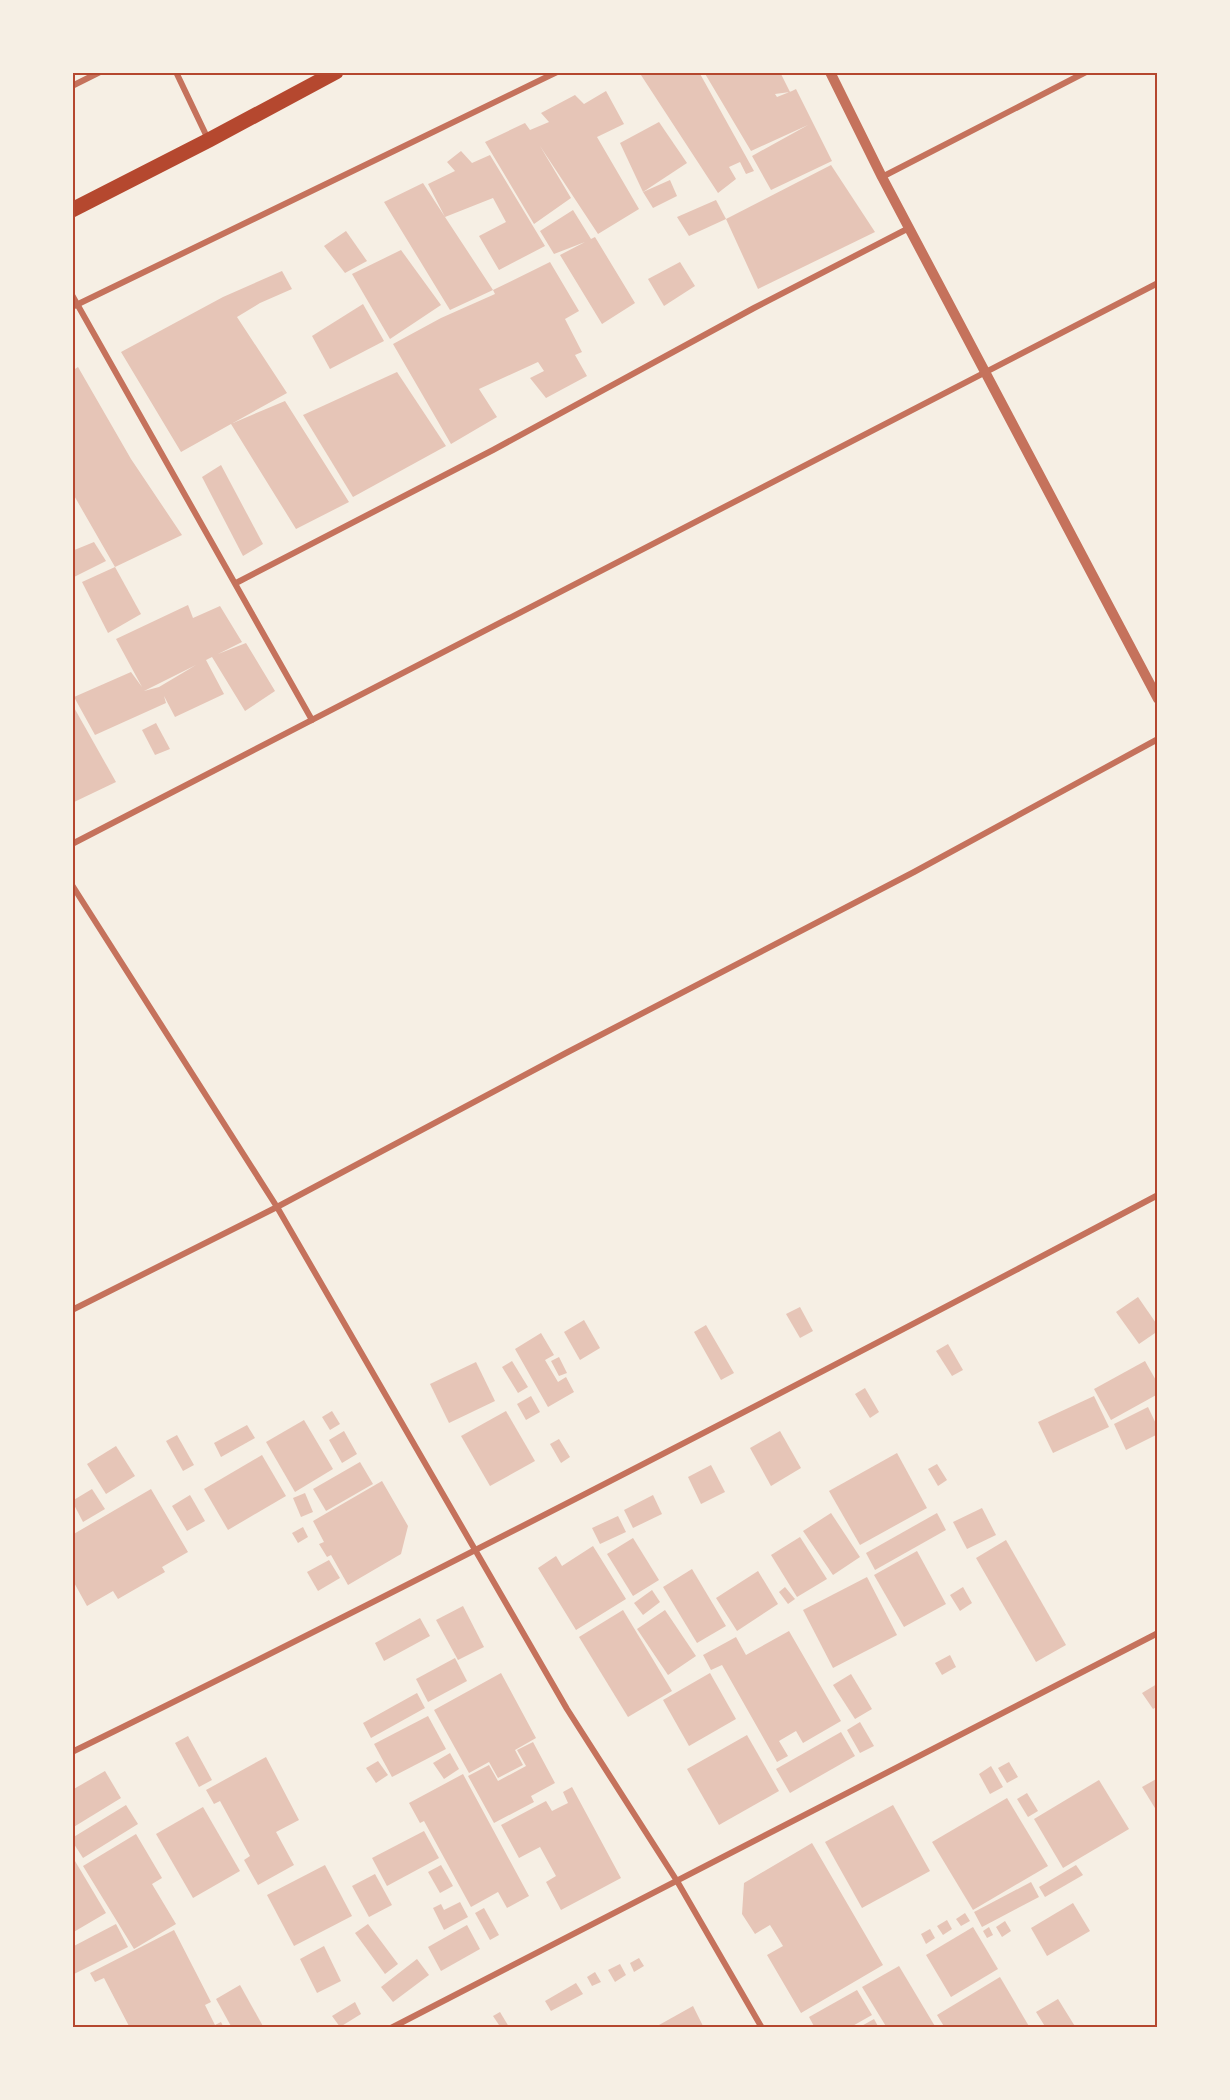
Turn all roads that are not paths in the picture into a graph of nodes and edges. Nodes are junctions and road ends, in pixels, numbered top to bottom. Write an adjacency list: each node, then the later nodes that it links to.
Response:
1 (100, 72): 7 (street)
2 (176, 72): 8 (street)
3 (336, 72): 8 (main road)
4 (557, 72): 14 (street)
5 (831, 72): 9 (street)
6 (1086, 72): 9 (street)
7 (72, 86)
8 (209, 140): 10 (main road)
9 (882, 177): 11 (street)
10 (72, 210)
11 (909, 228): 15 (street); 16 (street)
12 (1158, 283): 15 (street)
13 (72, 295): 14 (street)
14 (74, 305): 16 (street)
15 (986, 372): 17 (street); 18 (street)
16 (236, 583): 18 (street)
17 (1158, 699)
18 (312, 720): 20 (street)
19 (1158, 740): 23 (street)
20 (72, 844)
21 (72, 885): 23 (street)
22 (1158, 1195): 25 (street)
23 (277, 1208): 24 (street); 25 (street)
24 (72, 1310)
25 (476, 1550): 27 (street); 28 (street)
26 (1158, 1633): 28 (street)
27 (72, 1752)
28 (677, 1881): 29 (street); 30 (street)
29 (391, 2028)
30 (762, 2028)

